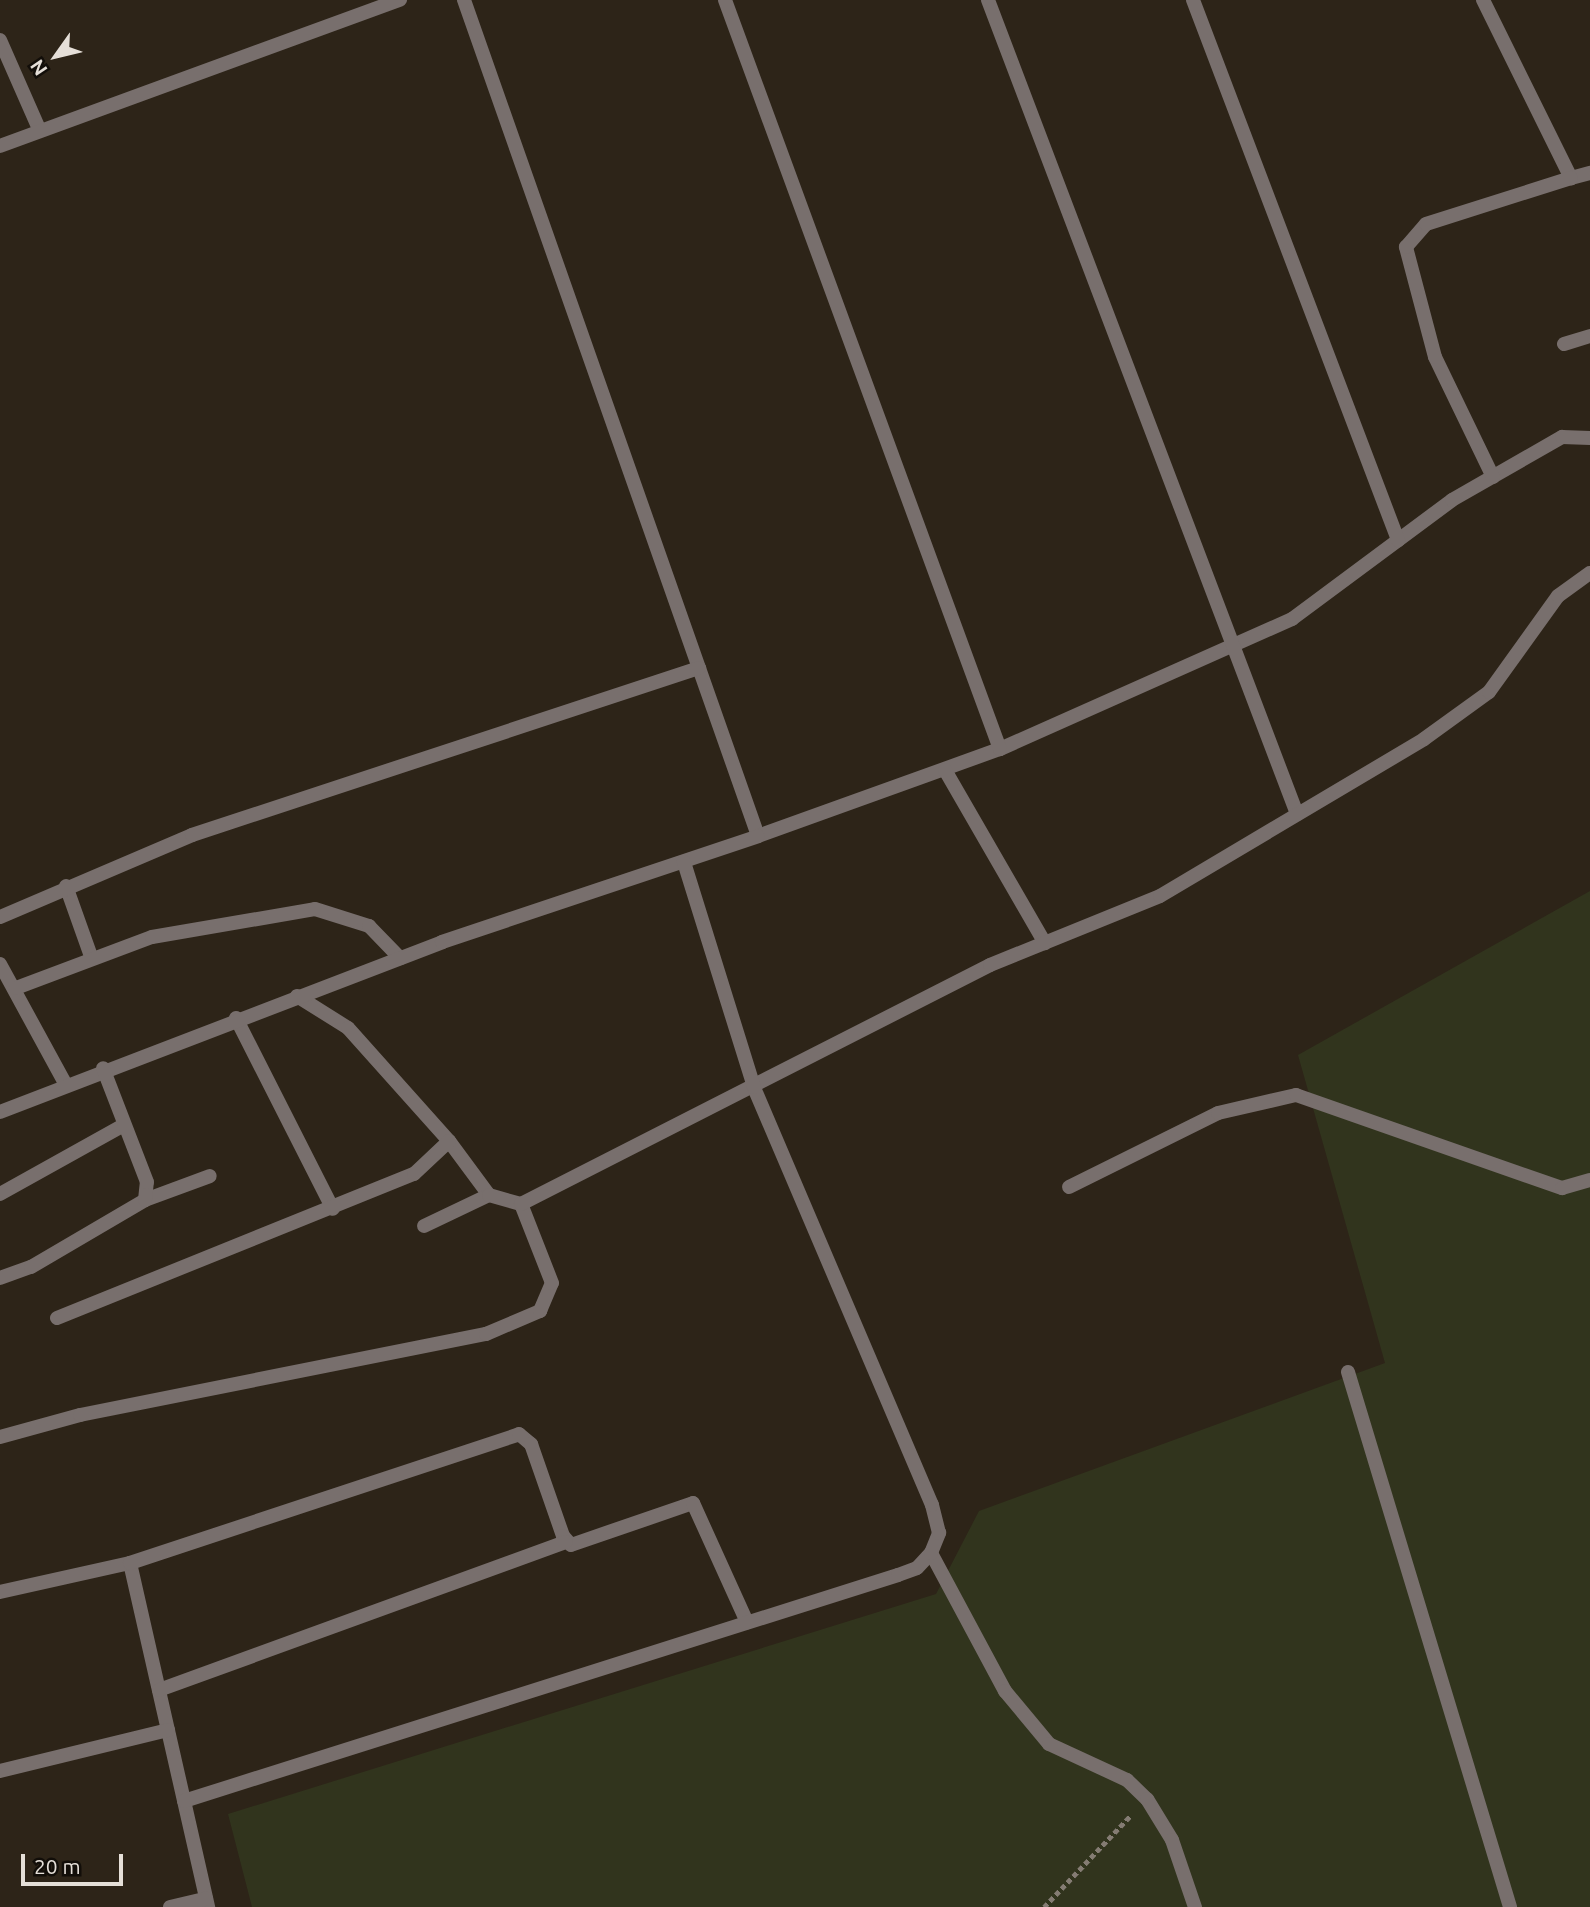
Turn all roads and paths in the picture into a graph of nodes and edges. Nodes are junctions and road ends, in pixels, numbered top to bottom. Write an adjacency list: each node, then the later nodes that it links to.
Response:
1 (400, 0): 8 (street)
2 (464, 0): 19 (street)
3 (725, 0): 20 (street)
4 (988, 0): 18 (street)
5 (1193, 0): 16 (street)
6 (1483, 0): 11 (street)
7 (0, 40): 8 (street)
8 (40, 131): 9 (street)
9 (0, 146)
10 (1590, 173): 11 (street)
11 (1571, 178): 15 (street)
12 (1590, 336): 13 (street)
13 (1564, 344)
14 (1590, 438): 15 (street)
15 (1493, 477): 16 (street)
16 (1398, 540): 18 (street)
17 (1590, 573): 22 (street)
18 (1237, 643): 20 (street); 22 (street)
19 (699, 668): 23 (street); 25 (street)
20 (1000, 749): 21 (street)
21 (945, 769): 23 (street); 27 (street)
22 (1297, 814): 27 (street)
23 (758, 836): 24 (street)
24 (684, 862): 28 (street); 36 (street)
25 (66, 886): 26 (street); 29 (street)
26 (0, 917)
27 (1045, 943): 36 (street)
28 (400, 958): 29 (street); 32 (street)
29 (92, 960): 31 (street)
30 (0, 964): 31 (street)
31 (16, 988): 35 (street)
32 (297, 996): 33 (street); 39 (street)
33 (236, 1018): 34 (street); 47 (street)
34 (103, 1068): 35 (street); 38 (street)
35 (65, 1083): 37 (street)
36 (754, 1087): 46 (street); 54 (street)
37 (0, 1112)
38 (124, 1125): 43 (street); 45 (street)
39 (449, 1141): 44 (street); 47 (street)
40 (210, 1177): 45 (street)
41 (1590, 1180): 42 (street)
42 (1069, 1187)
43 (0, 1194)
44 (489, 1195): 46 (street); 48 (street)
45 (145, 1200): 49 (street)
46 (521, 1204): 52 (street)
47 (333, 1209): 50 (street)
48 (424, 1226)
49 (0, 1278)
50 (57, 1318)
51 (1348, 1372): 67 (street)
52 (0, 1437)
53 (566, 1542): 55 (street); 57 (street); 58 (street)
54 (930, 1553): 57 (street); 61 (street)
55 (130, 1563): 56 (street); 58 (street)
56 (0, 1592)
57 (747, 1622): 62 (street)
58 (159, 1690): 59 (street)
59 (168, 1730): 60 (street); 62 (street)
60 (0, 1771)
61 (1147, 1799): 65 (path); 66 (street)
62 (184, 1801): 63 (street)
63 (207, 1903): 64 (street)
64 (170, 1907)
65 (1044, 1907)
66 (1195, 1907)
67 (1510, 1907)

